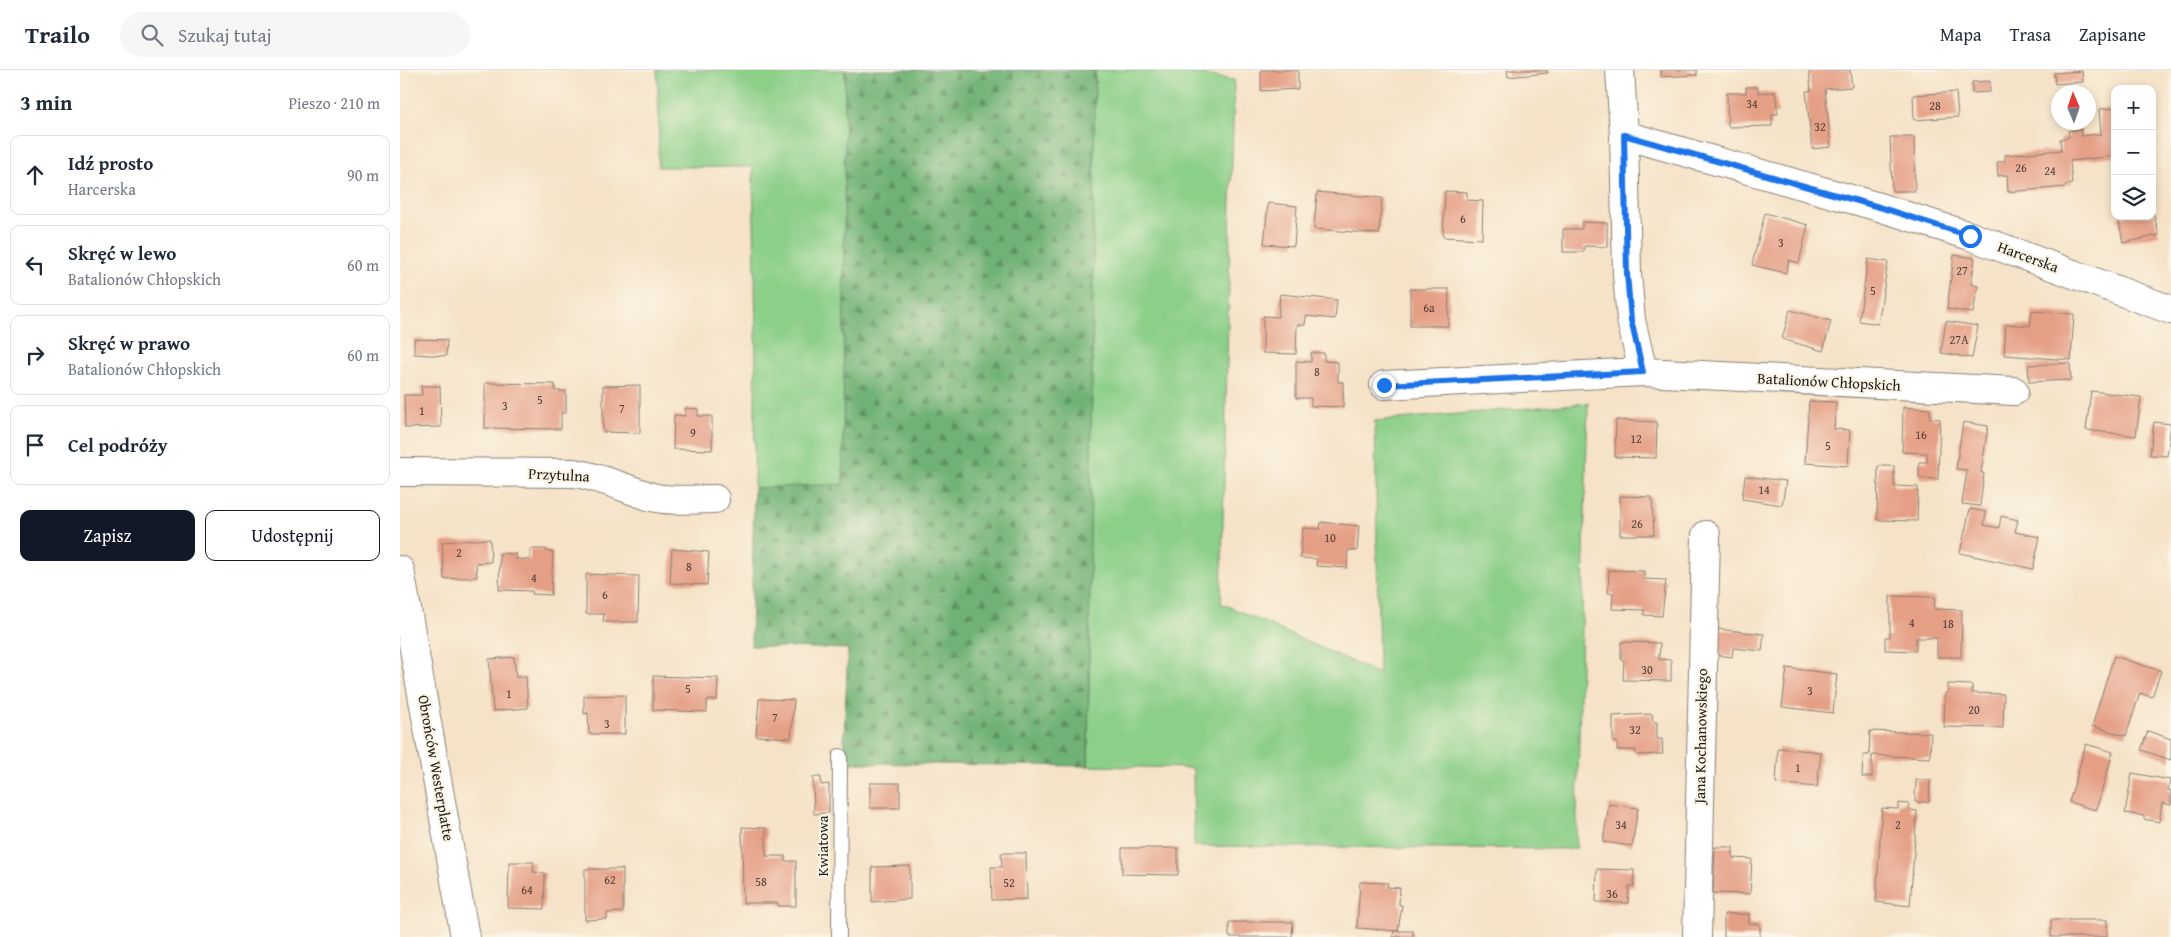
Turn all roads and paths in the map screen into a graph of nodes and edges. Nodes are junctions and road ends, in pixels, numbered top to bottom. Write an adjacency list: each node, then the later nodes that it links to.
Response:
1 (1620, 70): 2 (street)
2 (1624, 135): 3 (street, Harcerska); 4 (street)
3 (2171, 310)
4 (1643, 372): 5 (street, Batalionów Chłopskich); 6 (street, Batalionów Chłopskich)
5 (1384, 385)
6 (2014, 391)
7 (400, 472): 8 (street, Przytulna)
8 (715, 498)
9 (1706, 535): 14 (street, Jana Kochanowskiego)
10 (400, 570): 12 (street, Obrońców Westerplatte)
11 (840, 756): 13 (lane, Kwiatowa)
12 (465, 937)
13 (839, 937)
14 (1697, 937)

